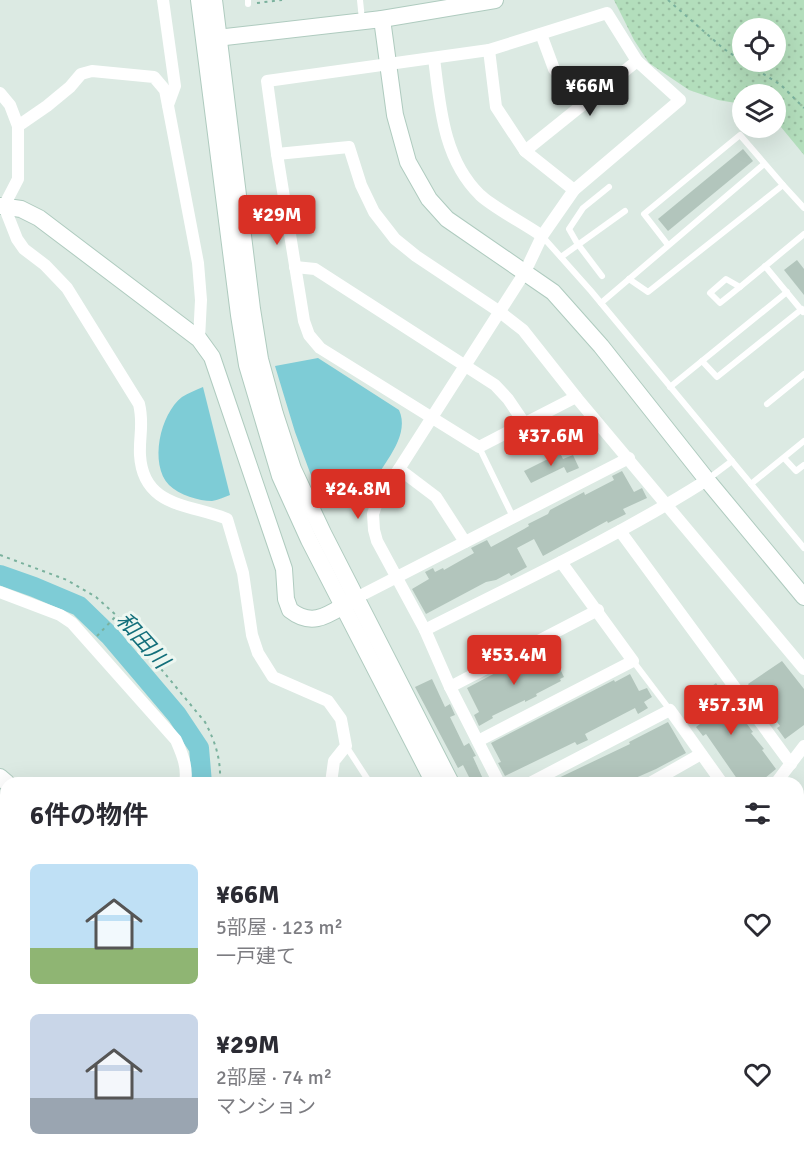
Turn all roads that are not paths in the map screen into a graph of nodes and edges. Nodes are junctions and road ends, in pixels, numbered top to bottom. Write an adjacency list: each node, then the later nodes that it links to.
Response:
1 (163, 0): 16 (street)
2 (199, 0): 9 (street)
3 (214, 0): 9 (street)
4 (360, 0): 7 (lane)
5 (495, 0): 6 (street)
6 (382, 19): 7 (street); 13 (street)
7 (362, 21): 9 (street)
8 (541, 34): 10 (street); 12 (street); 15 (street)
9 (211, 39): 69 (street)
10 (489, 50): 11 (street); 18 (street)
11 (434, 58): 13 (street); 28 (street)
12 (637, 61): 15 (street); 23 (street)
13 (388, 66): 19 (street); 34 (street)
14 (0, 93): 17 (street)
15 (583, 104): 18 (street)
16 (168, 106): 17 (street); 42 (street)
17 (18, 126): 24 (street)
18 (525, 151): 23 (street)
19 (277, 154): 33 (street); 41 (street)
20 (764, 164): 21 (lane); 30 (lane); 30 (lane)
21 (783, 185): 25 (lane); 36 (lane)
22 (609, 188): 29 (lane)
23 (574, 190): 28 (street)
24 (2, 206): 42 (street); 77 (street)
25 (804, 208)
26 (625, 211): 29 (lane)
27 (804, 234): 32 (lane)
28 (542, 236): 31 (lane); 34 (street)
29 (577, 243): 31 (lane); 35 (lane)
30 (668, 245): 36 (lane)
31 (561, 257): 39 (lane)
32 (765, 266): 37 (lane); 38 (lane)
33 (295, 267): 44 (street); 49 (street)
34 (525, 272): 41 (street); 58 (street)
35 (602, 276)
36 (629, 279): 39 (lane)
37 (741, 287): 37 (lane)
38 (788, 292): 40 (lane); 43 (lane)
39 (601, 303): 46 (lane)
40 (803, 311): 43 (lane)
41 (500, 312): 44 (street); 47 (street)
42 (199, 339): 69 (street)
43 (702, 361): 46 (lane)
44 (465, 366): 49 (street); 50 (street)
45 (804, 374): 48 (lane)
46 (670, 387): 55 (lane)
47 (576, 397): 50 (street); 53 (street)
48 (767, 404)
49 (431, 418): 52 (street); 57 (street)
50 (525, 424): 52 (street)
51 (804, 441): 54 (lane)
52 (479, 447): 61 (lane)
53 (629, 458): 60 (street); 61 (street)
54 (784, 458): 56 (lane); 59 (lane)
55 (732, 461): 58 (lane); 59 (lane)
56 (804, 465)
57 (399, 469): 63 (street); 66 (street)
58 (707, 480): 60 (street); 68 (street)
59 (751, 484): 64 (lane)
60 (667, 506): 62 (street); 73 (street)
61 (514, 517): 63 (street)
62 (620, 531): 65 (street); 80 (street)
63 (465, 542): 66 (street)
64 (804, 548)
65 (561, 562): 70 (street); 71 (street)
66 (394, 577): 69 (street); 71 (street)
67 (0, 592): 81 (street)
68 (804, 597)
69 (350, 602): 84 (street); 85 (street)
70 (598, 610): 72 (street); 74 (street)
71 (425, 630): 74 (street)
72 (633, 661): 75 (lane); 76 (street)
73 (804, 669)
74 (450, 687): 76 (street)
75 (670, 710): 79 (street); 87 (street)
76 (478, 741): 86 (street)
77 (346, 746): 82 (street); 83 (lane)
78 (804, 746): 80 (street)
79 (701, 754): 88 (street); 89 (street)
80 (791, 764): 90 (street)
81 (186, 777)
82 (332, 777)
83 (366, 777)
84 (431, 777)
85 (448, 777)
86 (496, 777)
87 (542, 777)
88 (661, 777)
89 (718, 777)
90 (781, 777)

